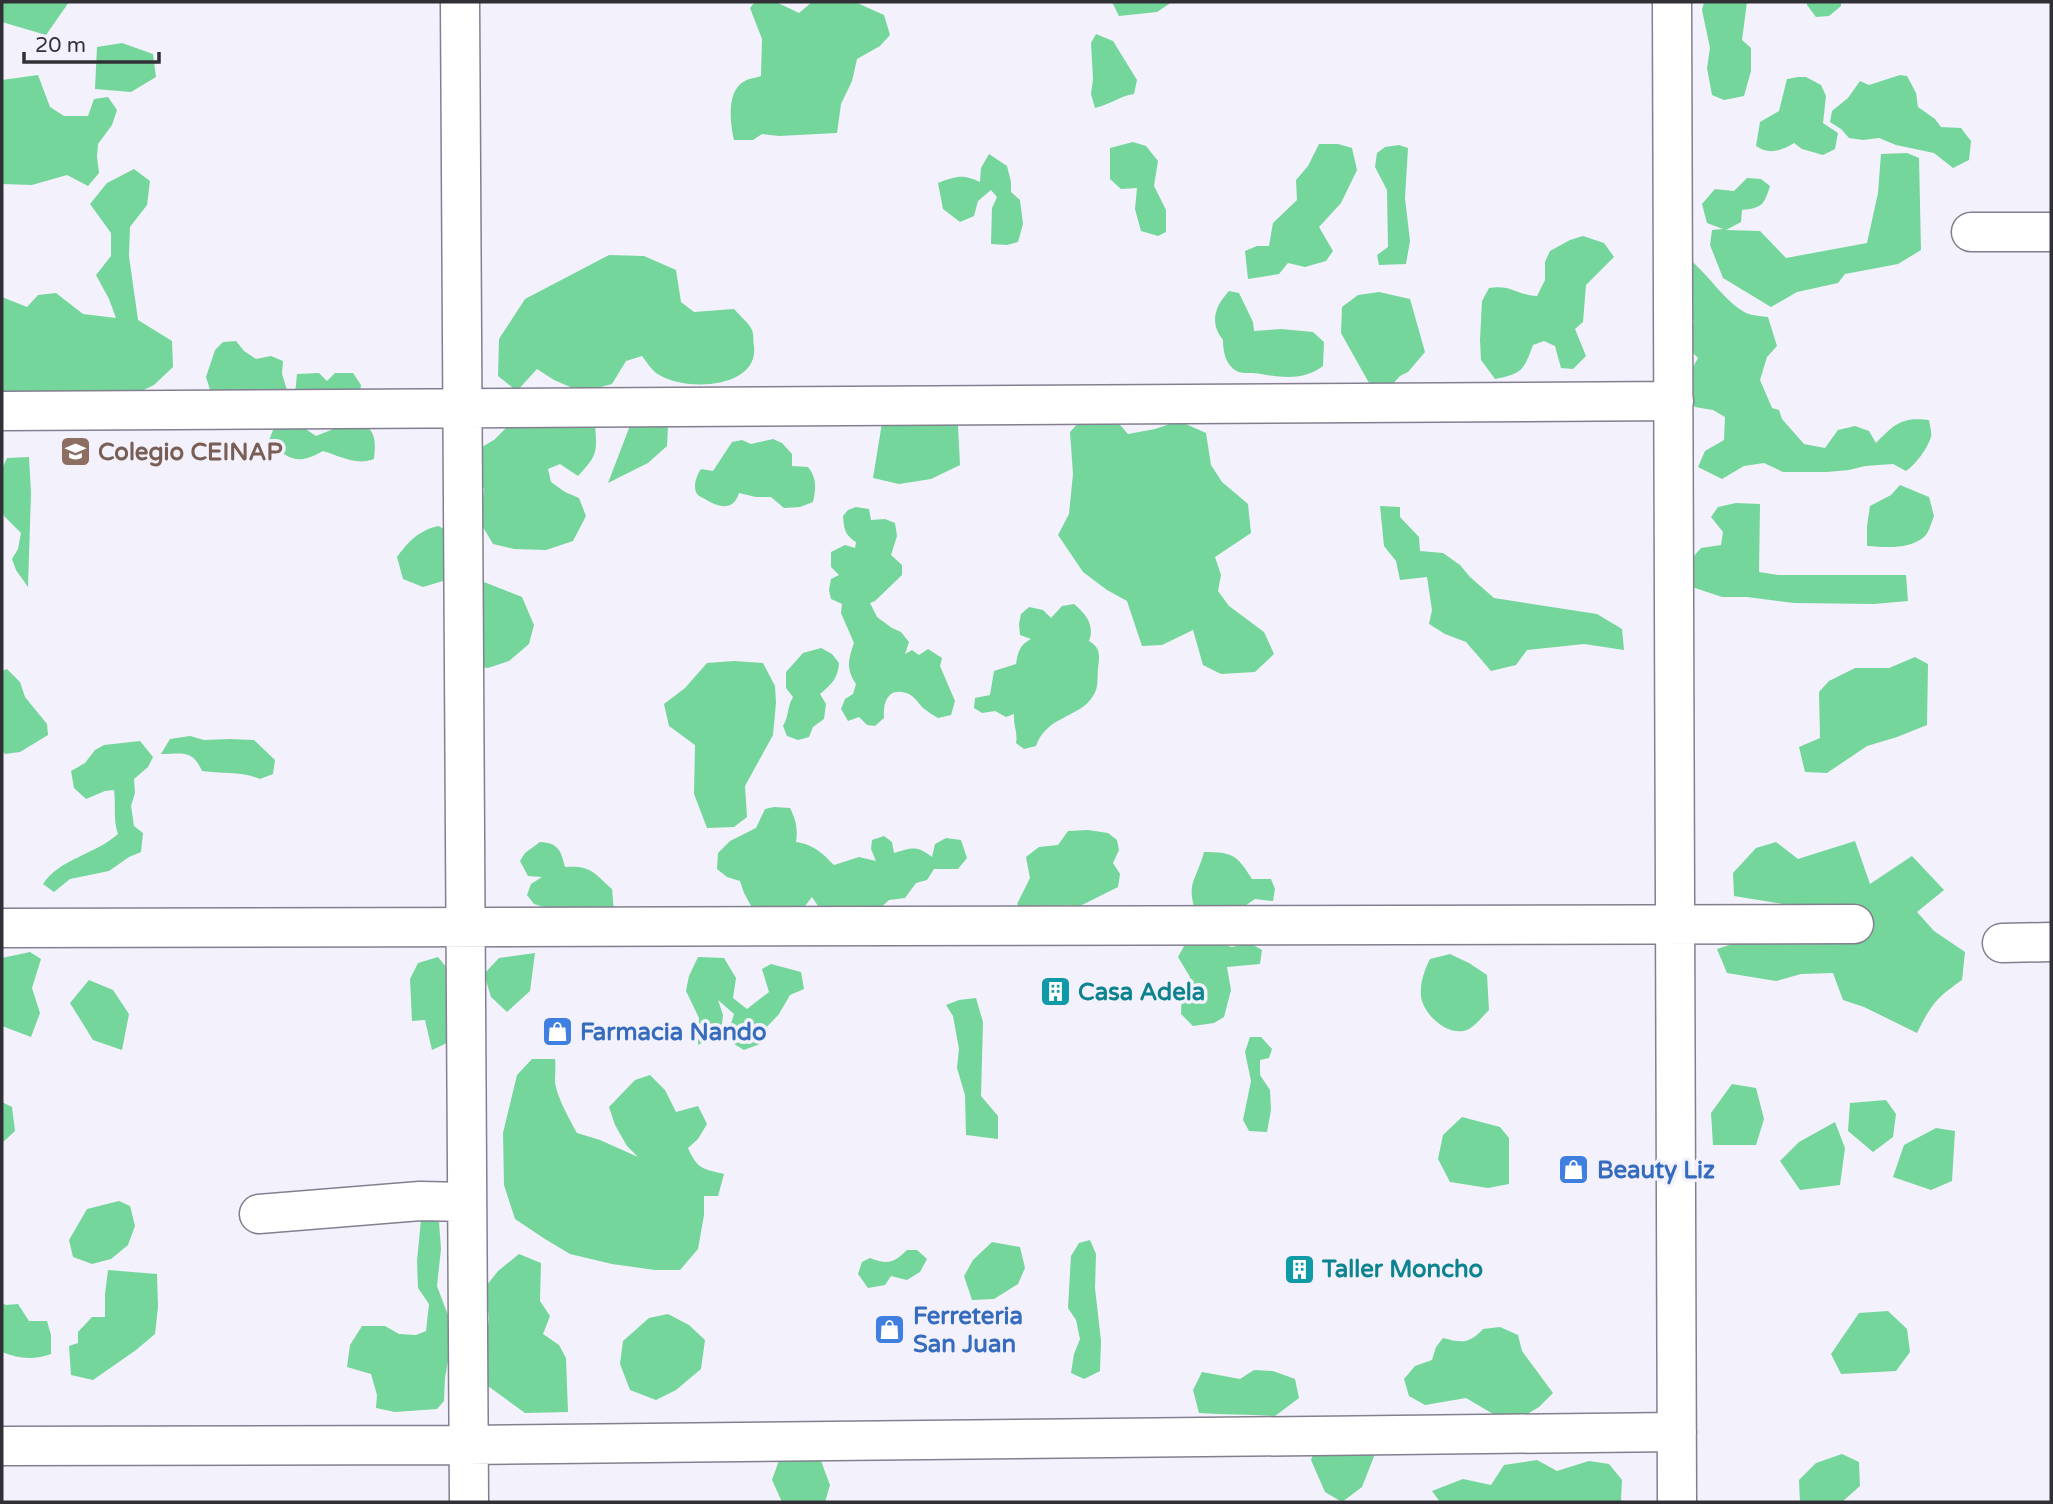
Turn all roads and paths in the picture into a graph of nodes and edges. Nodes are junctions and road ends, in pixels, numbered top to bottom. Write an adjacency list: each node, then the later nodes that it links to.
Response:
1 (460, 2): 6 (street)
2 (1672, 2): 5 (street)
3 (1971, 232): 4 (street)
4 (2051, 232)
5 (1674, 401): 6 (street); 8 (street)
6 (462, 408): 7 (street); 10 (street)
7 (2, 411)
8 (1676, 924): 9 (street); 10 (street); 16 (street)
9 (1854, 924)
10 (465, 927): 11 (street); 14 (street)
11 (2, 928)
12 (2051, 942): 13 (street)
13 (2002, 943)
14 (467, 1202): 15 (street); 17 (street)
15 (259, 1214)
16 (1677, 1432): 17 (street); 20 (street)
17 (468, 1445): 18 (street); 19 (street)
18 (2, 1446)
19 (469, 1502)
20 (1678, 1502)

